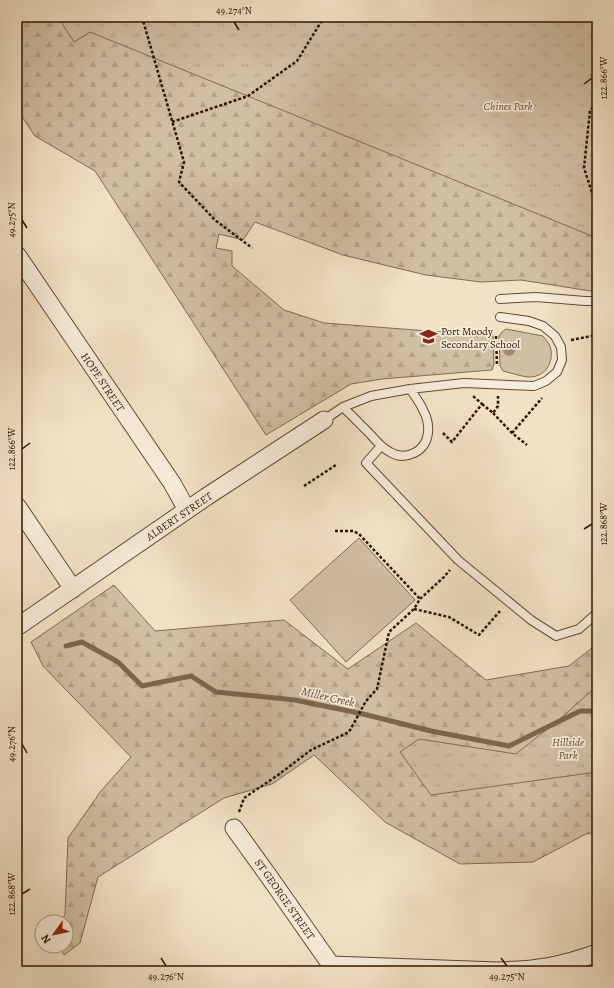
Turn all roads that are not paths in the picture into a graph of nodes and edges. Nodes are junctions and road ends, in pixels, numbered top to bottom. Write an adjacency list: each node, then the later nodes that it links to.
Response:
1 (17, 255): 10 (street, HOPE STREET)
2 (500, 299): 3 (lane)
3 (597, 301)
4 (500, 316): 5 (lane, ALBERT STREET)
5 (410, 389): 6 (lane, ALBERT STREET); 8 (lane)
6 (343, 407): 7 (lane, ALBERT STREET); 8 (lane)
7 (324, 420): 10 (street, ALBERT STREET)
8 (381, 446): 12 (lane)
9 (17, 506): 11 (street)
10 (187, 510): 11 (street, ALBERT STREET)
11 (73, 589): 13 (street, ALBERT STREET)
12 (597, 612)
13 (17, 627)
14 (234, 828): 16 (street, ST GEORGE STREET)
15 (597, 953): 16 (street)
16 (331, 968)

